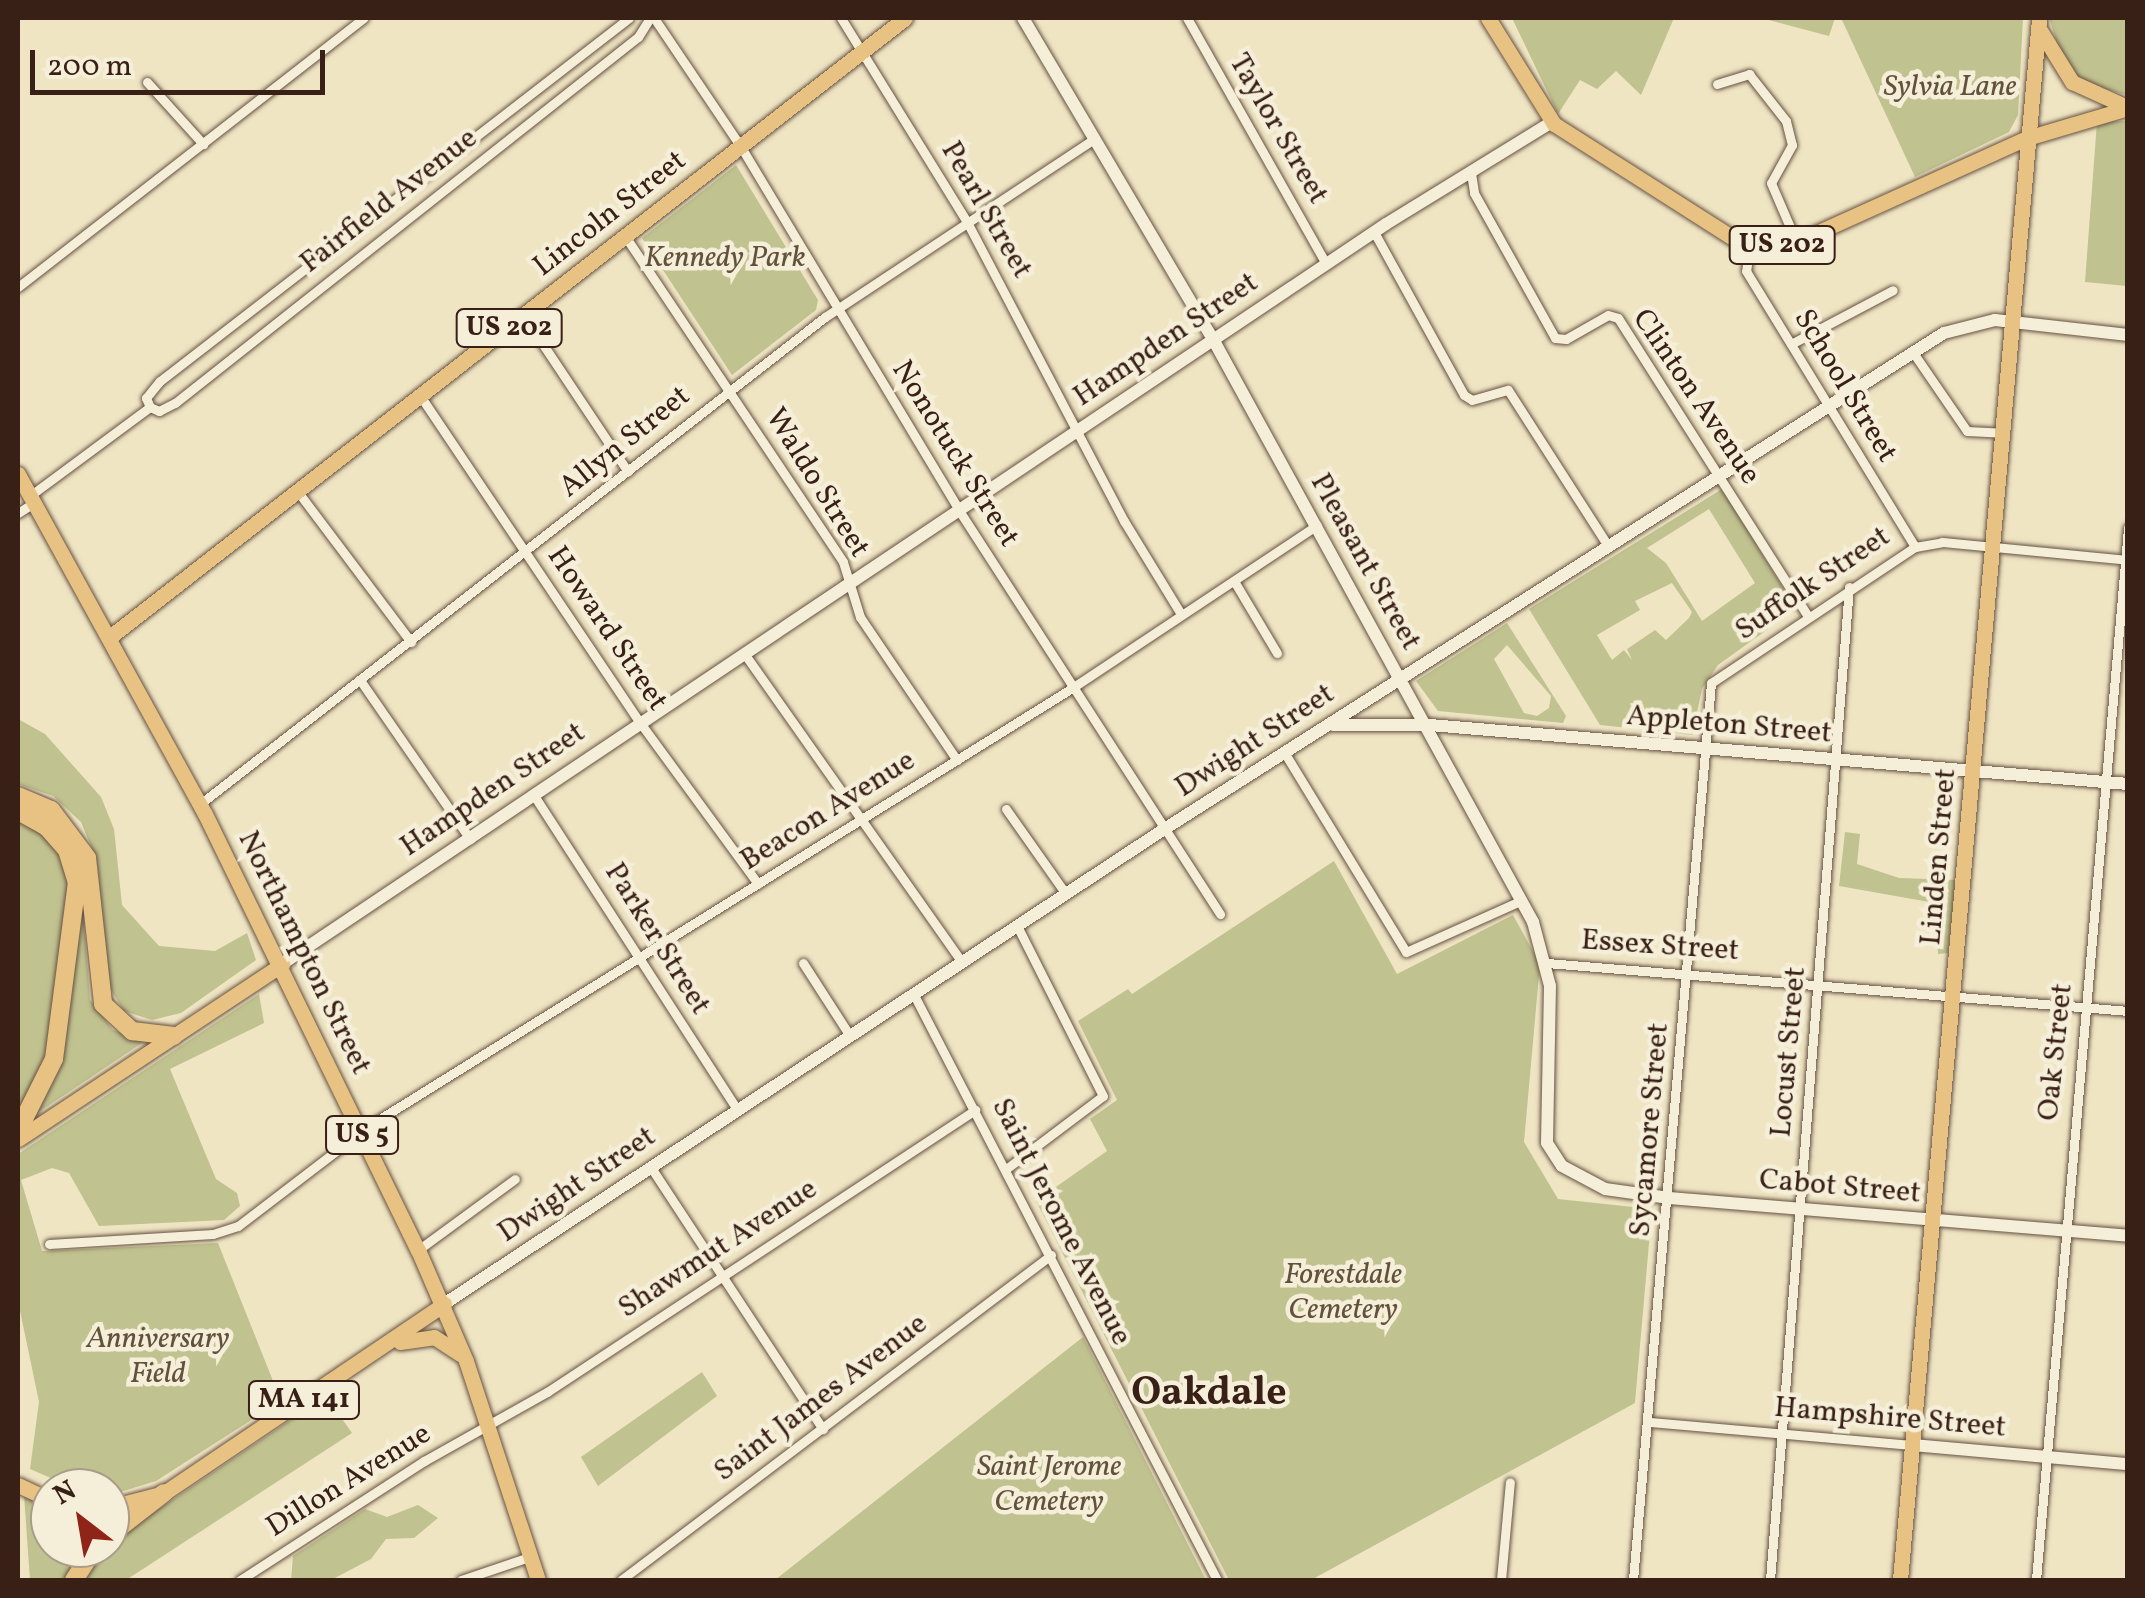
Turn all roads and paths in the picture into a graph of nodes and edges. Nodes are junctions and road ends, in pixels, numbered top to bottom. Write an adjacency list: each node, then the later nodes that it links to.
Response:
1 (364, 18): 17 (street)
2 (629, 18): 37 (street, Fairfield Avenue)
3 (652, 18): 18 (street, Nonotuck Street); 37 (street, Fairfield Avenue)
4 (841, 18): 10 (street, Pearl Street)
5 (905, 18): 10 (main road, Lincoln Street / US 202)
6 (1023, 18): 15 (main road, Pleasant Street)
7 (1187, 18): 25 (street, Taylor Street)
8 (1488, 18): 14 (main road, US 202)
9 (2038, 22): 13 (main road); 16 (main road, Linden Street)
10 (862, 51): 18 (main road, Lincoln Street / US 202); 20 (street, Pearl Street)
11 (146, 82): 17 (street)
12 (1717, 84): 23 (street)
13 (2128, 107): 16 (main road)
14 (1552, 122): 19 (main road, Hampden Street); 24 (main road, US 202)
15 (1094, 138): 20 (street, Allyn Street); 32 (main road, Pleasant Street)
16 (2026, 138): 23 (main road, US 202); 30 (main road, Linden Street)
17 (203, 144): 26 (street)
18 (741, 147): 22 (main road, Lincoln Street / US 202); 28 (street, Nonotuck Street)
19 (1471, 173): 21 (main road, Hampden Street); 43 (street, Clinton Avenue)
20 (967, 222): 28 (street, Allyn Street); 39 (street, Pearl Street)
21 (1374, 232): 25 (main road, Hampden Street); 50 (street)
22 (625, 236): 29 (main road, Lincoln Street / US 202); 35 (street, Waldo Street)
23 (1796, 241): 24 (main road, US 202)
24 (1749, 248): 33 (street, School Street)
25 (1326, 264): 32 (main road, Hampden Street)
26 (18, 288)
27 (1893, 290): 33 (street)
28 (837, 309): 35 (street, Allyn Street); 46 (street, Nonotuck Street)
29 (524, 316): 36 (main road, Lincoln Street / US 202); 41 (street)
30 (2012, 325): 31 (main road, Dwight Street); 34 (main road, Dwight Street); 40 (main road, Linden Street)
31 (2128, 335)
32 (1214, 341): 39 (main road, Hampden Street); 48 (main road, Pleasant Street)
33 (1791, 344): 38 (street, School Street)
34 (1912, 351): 38 (main road, Dwight Street); 40 (street)
35 (728, 392): 41 (street, Allyn Street); 56 (street, Waldo Street)
36 (422, 397): 44 (main road, Lincoln Street / US 202); 53 (street, Howard Street)
37 (150, 407): 45 (street, Fairfield Avenue)
38 (1827, 408): 43 (main road, Dwight Street); 51 (street, School Street)
39 (1080, 432): 46 (main road, Hampden Street); 58 (street, Pearl Street)
40 (2002, 434): 52 (main road, Linden Street)
41 (628, 472): 53 (street, Allyn Street)
42 (18, 474): 45 (main road, US 5)
43 (1720, 474): 50 (main road, Dwight Street); 59 (street, Clinton Avenue)
44 (298, 492): 60 (main road, Lincoln Street / US 202); 61 (street)
45 (33, 499): 47 (street, Fairfield Avenue); 60 (main road, US 5)
46 (960, 512): 56 (main road, Hampden Street); 67 (street, Nonotuck Street)
47 (18, 513)
48 (1318, 525): 55 (street, Beacon Avenue); 64 (main road, Pleasant Street)
49 (2128, 528): 54 (street, Oak Street)
50 (1608, 546): 64 (main road, Dwight Street)
51 (1914, 547): 52 (street, Suffolk Street); 57 (street, Suffolk Street)
52 (1992, 547): 54 (street, Suffolk Street); 75 (main road, Linden Street)
53 (526, 554): 61 (street, Allyn Street); 68 (street, Howard Street)
54 (2126, 560): 76 (street, Oak Street)
55 (1234, 581): 58 (street, Beacon Avenue); 62 (street)
56 (850, 586): 63 (main road, Hampden Street); 73 (street, Waldo Street)
57 (1849, 587): 59 (street, Suffolk Street); 74 (street, Locust Street)
58 (1181, 614): 67 (street, Beacon Avenue)
59 (1808, 616): 66 (street, Suffolk Street)
60 (111, 636): 80 (main road, Northampton Street / US 5)
61 (411, 642): 65 (street, Allyn Street)
62 (1277, 653)
63 (746, 656): 68 (main road, Hampden Street); 83 (street)
64 (1400, 677): 69 (main road, Pleasant Street); 70 (main road, Dwight Street)
65 (362, 683): 80 (street, Allyn Street); 85 (street)
66 (1711, 683): 71 (street, Sycamore Street)
67 (1072, 688): 73 (street, Beacon Avenue); 84 (street, Nonotuck Street)
68 (642, 724): 79 (main road, Hampden Street); 86 (street, Howard Street)
69 (1430, 725): 70 (main road, Appleton Street); 71 (main road, Appleton Street); 88 (main road, Pleasant Street)
70 (1326, 726): 72 (main road, Dwight Street / MA 141)
71 (1708, 750): 74 (main road, Appleton Street); 96 (street, Sycamore Street)
72 (1284, 752): 84 (main road, Dwight Street / MA 141); 88 (street)
73 (957, 760): 83 (street, Beacon Avenue)
74 (1840, 760): 75 (main road, Appleton Street); 97 (street, Locust Street)
75 (1975, 772): 76 (main road, Appleton Street); 99 (main road, Linden Street)
76 (2106, 783): 77 (main road, Appleton Street); 100 (street, Oak Street)
77 (2128, 784)
78 (18, 796): 102 (highway)
79 (535, 797): 85 (main road, Hampden Street); 91 (street, Parker Street)
80 (200, 804): 95 (main road, Northampton Street / US 5)
81 (1006, 809): 87 (street)
82 (18, 810): 106 (highway)
83 (860, 822): 86 (street, Beacon Avenue); 92 (street)
84 (1166, 828): 87 (main road, Dwight Street / MA 141); 89 (street, Nonotuck Street)
85 (470, 839): 95 (main road, Hampden Street)
86 (758, 884): 91 (street, Beacon Avenue)
87 (1066, 894): 90 (main road, Dwight Street / MA 141)
88 (1522, 900): 94 (main road, Pleasant Street)
89 (1220, 914)
90 (1017, 926): 92 (main road, Dwight Street / MA 141); 111 (street)
91 (639, 958): 104 (street, Parker Street); 107 (street, Beacon Avenue)
92 (961, 961): 98 (main road, Dwight Street / MA 141)
93 (803, 963): 103 (street)
94 (1548, 963): 96 (street, Essex Street); 109 (main road, Pleasant Street)
95 (282, 964): 102 (main road); 107 (main road, Northampton Street / US 5)
96 (1690, 972): 97 (street, Essex Street); 113 (street, Sycamore Street)
97 (1819, 984): 99 (street, Essex Street); 114 (street, Locust Street)
98 (914, 995): 103 (main road, Dwight Street / MA 141); 105 (street, Saint Jerome Avenue)
99 (1954, 997): 100 (street, Essex Street); 115 (main road, Linden Street)
100 (2086, 1007): 101 (street, Essex Street); 116 (street, Oak Street)
101 (2128, 1011)
102 (174, 1036): 108 (main road)
103 (850, 1036): 104 (main road, Dwight Street / MA 141)
104 (737, 1109): 110 (main road, Dwight Street / MA 141)
105 (975, 1110): 111 (street, Saint Jerome Avenue); 121 (street, Shawmut Avenue)
106 (18, 1131)
107 (360, 1132): 118 (street, Beacon Avenue); 119 (main road, Northampton Street / US 5)
108 (18, 1139)
109 (1558, 1160): 113 (main road, Cabot Street)
110 (650, 1166): 121 (street); 122 (main road, Dwight Street / MA 141)
111 (1006, 1169): 120 (street, Saint Jerome Avenue)
112 (515, 1179): 119 (street)
113 (1669, 1198): 114 (main road, Cabot Street); 125 (street, Sycamore Street)
114 (1800, 1208): 115 (main road, Cabot Street); 128 (street, Locust Street)
115 (1932, 1220): 116 (main road, Cabot Street); 129 (main road, Linden Street)
116 (2065, 1231): 117 (main road, Cabot Street); 130 (street, Oak Street)
117 (2128, 1236)
118 (49, 1244)
119 (418, 1250): 122 (main road, Northampton Street / US 5)
120 (1051, 1255): 127 (street, Saint James Avenue); 141 (street, Saint Jerome Avenue)
121 (722, 1276): 126 (street, Shawmut Avenue); 127 (street)
122 (444, 1304): 123 (main road, MA 141); 124 (main road, Northampton Street / US 5)
123 (378, 1351): 124 (main road); 133 (main road, MA 141)
124 (466, 1361): 126 (main road, Northampton Street / US 5)
125 (1649, 1422): 128 (street, Hampshire Street); 143 (street, Sycamore Street)
126 (487, 1427): 136 (main road, Northampton Street / US 5); 137 (street, Dillon Avenue)
127 (822, 1429): 140 (street, Saint James Avenue)
128 (1781, 1433): 129 (street, Hampshire Street); 144 (street, Locust Street)
129 (1913, 1445): 130 (main road, Hampshire Street); 145 (main road, Linden Street)
130 (2048, 1458): 131 (main road, Hampshire Street); 146 (street, Oak Street)
131 (2128, 1464)
132 (1510, 1482): 142 (street)
133 (164, 1493): 134 (main road, MA 141); 135 (highway)
134 (130, 1502)
135 (130, 1519)
136 (529, 1557): 138 (street); 139 (main road, Northampton Street / US 5)
137 (240, 1580)
138 (461, 1580)
139 (538, 1580)
140 (621, 1580)
141 (1217, 1580)
142 (1501, 1580)
143 (1633, 1580)
144 (1770, 1580)
145 (1900, 1580)
146 (2036, 1580)

